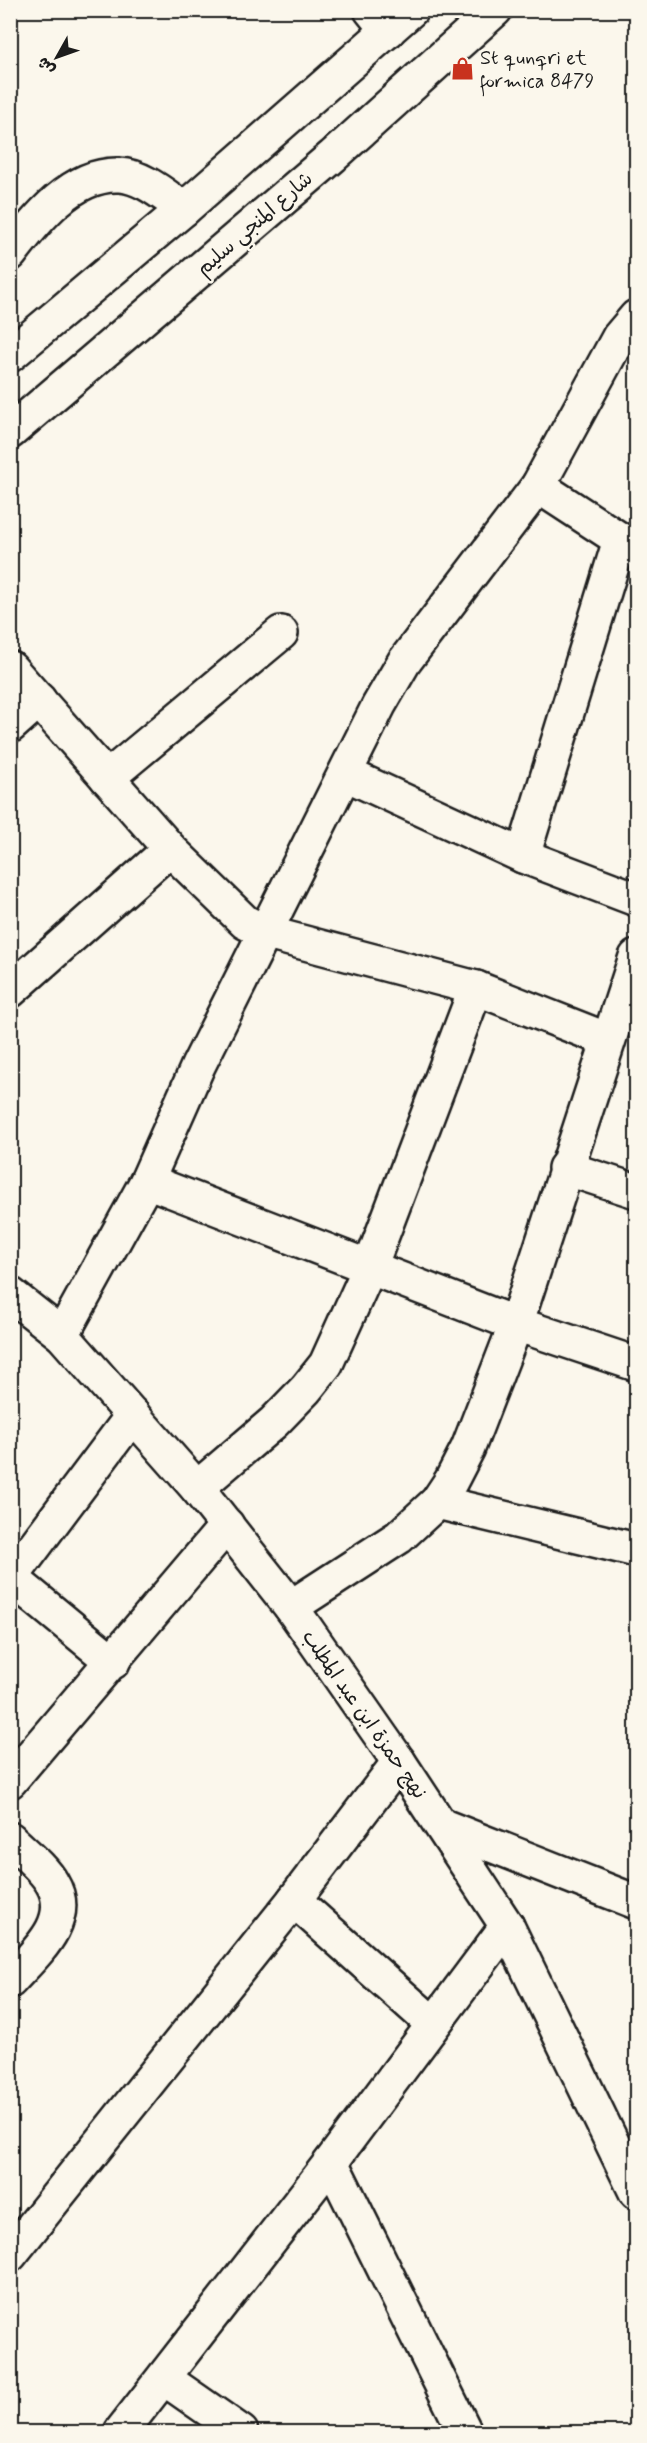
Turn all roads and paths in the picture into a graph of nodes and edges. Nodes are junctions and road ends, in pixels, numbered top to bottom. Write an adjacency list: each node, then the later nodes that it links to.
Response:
1 (495, 10): 7 (street, شارع المنجي سليم)
2 (390, 17): 3 (street)
3 (184, 209): 4 (street); 6 (street)
4 (10, 254)
5 (636, 317): 8 (street)
6 (10, 355)
7 (10, 432)
8 (538, 486): 9 (street); 14 (street)
9 (628, 545): 17 (street)
10 (281, 633): 15 (street)
11 (10, 668): 12 (street)
12 (39, 700): 13 (street); 15 (street)
13 (10, 726)
14 (346, 774): 17 (street); 19 (street)
15 (107, 778): 16 (street)
16 (170, 849): 19 (street); 22 (street)
17 (523, 856): 18 (street)
18 (636, 899)
19 (267, 933): 21 (street); 25 (street)
20 (636, 957): 23 (street)
21 (476, 988): 23 (street); 27 (street)
22 (10, 991)
23 (608, 1040): 24 (street)
24 (565, 1168): 26 (street); 29 (street)
25 (147, 1181): 27 (street); 30 (street)
26 (636, 1191)
27 (370, 1268): 29 (street); 33 (street)
28 (10, 1294): 30 (street, نهج حمزة ابن عبد المطلب)
29 (516, 1324): 31 (street); 34 (street)
30 (62, 1335): 32 (street, نهج حمزة ابن عبد المطلب)
31 (636, 1364)
32 (133, 1415): 33 (street, نهج حمزة ابن عبد المطلب); 37 (street)
33 (196, 1488): 35 (street, نهج حمزة ابن عبد المطلب)
34 (437, 1502): 36 (street); 38 (street)
35 (227, 1525): 38 (street, نهج حمزة ابن عبد المطلب); 39 (street)
36 (636, 1550)
37 (11, 1578): 39 (street)
38 (291, 1607): 40 (street, نهج حمزة ابن عبد المطلب)
39 (113, 1662): 41 (street)
40 (399, 1762): 42 (street, نهج حمزة ابن عبد المطلب); 44 (street)
41 (10, 1781)
42 (443, 1826): 45 (street); 46 (street, نهج حمزة ابن عبد المطلب)
43 (10, 1839): 47 (street)
44 (294, 1900): 48 (street); 51 (street)
45 (636, 1902)
46 (507, 1926): 48 (street); 50 (street, نهج حمزة ابن عبد المطلب)
47 (10, 1981)
48 (432, 2024): 49 (street)
49 (331, 2162): 52 (street); 55 (street)
50 (636, 2193)
51 (10, 2255)
52 (165, 2379): 53 (street); 54 (street)
53 (120, 2433)
54 (241, 2433)
55 (465, 2433)

